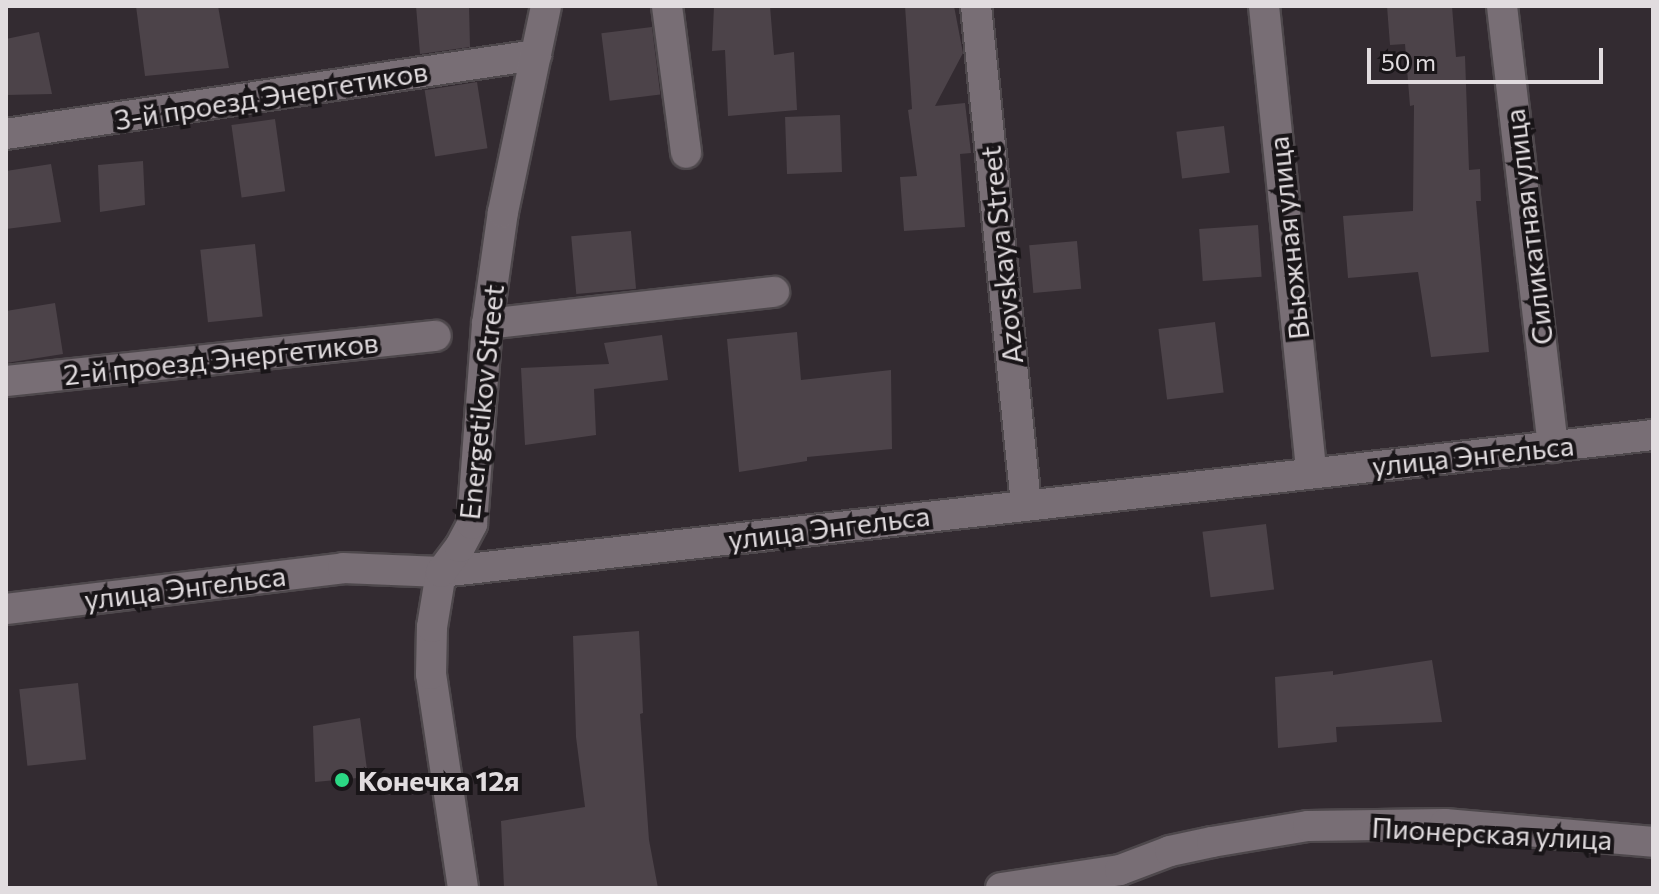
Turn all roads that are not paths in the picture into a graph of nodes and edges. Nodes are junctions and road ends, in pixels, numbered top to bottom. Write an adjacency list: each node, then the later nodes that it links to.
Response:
1 (546, 6): 6 (street, Energetikov Street)
2 (667, 6): 8 (street)
3 (976, 6): 16 (street, Azovskaya Street)
4 (1264, 6): 15 (street, Вьюжная улица)
5 (1502, 6): 14 (street, Силикатная улица)
6 (536, 55): 7 (street, 3-й проезд Энергетиков); 10 (street, Energetikov Street)
7 (6, 134)
8 (686, 153)
9 (774, 292): 10 (street)
10 (487, 324): 17 (street, Energetikov Street)
11 (436, 336): 12 (street, 2-й проезд Энергетиков)
12 (6, 381)
13 (1653, 435): 14 (street, улица Энгельса)
14 (1553, 447): 15 (street, улица Энгельса)
15 (1311, 471): 16 (street, улица Энгельса)
16 (1026, 504): 17 (street, улица Энгельса)
17 (441, 572): 18 (street, улица Энгельса); 20 (street, Energetikov Street)
18 (6, 609)
19 (1653, 842): 21 (street, Пионерская улица)
20 (463, 888)
21 (1001, 888)

